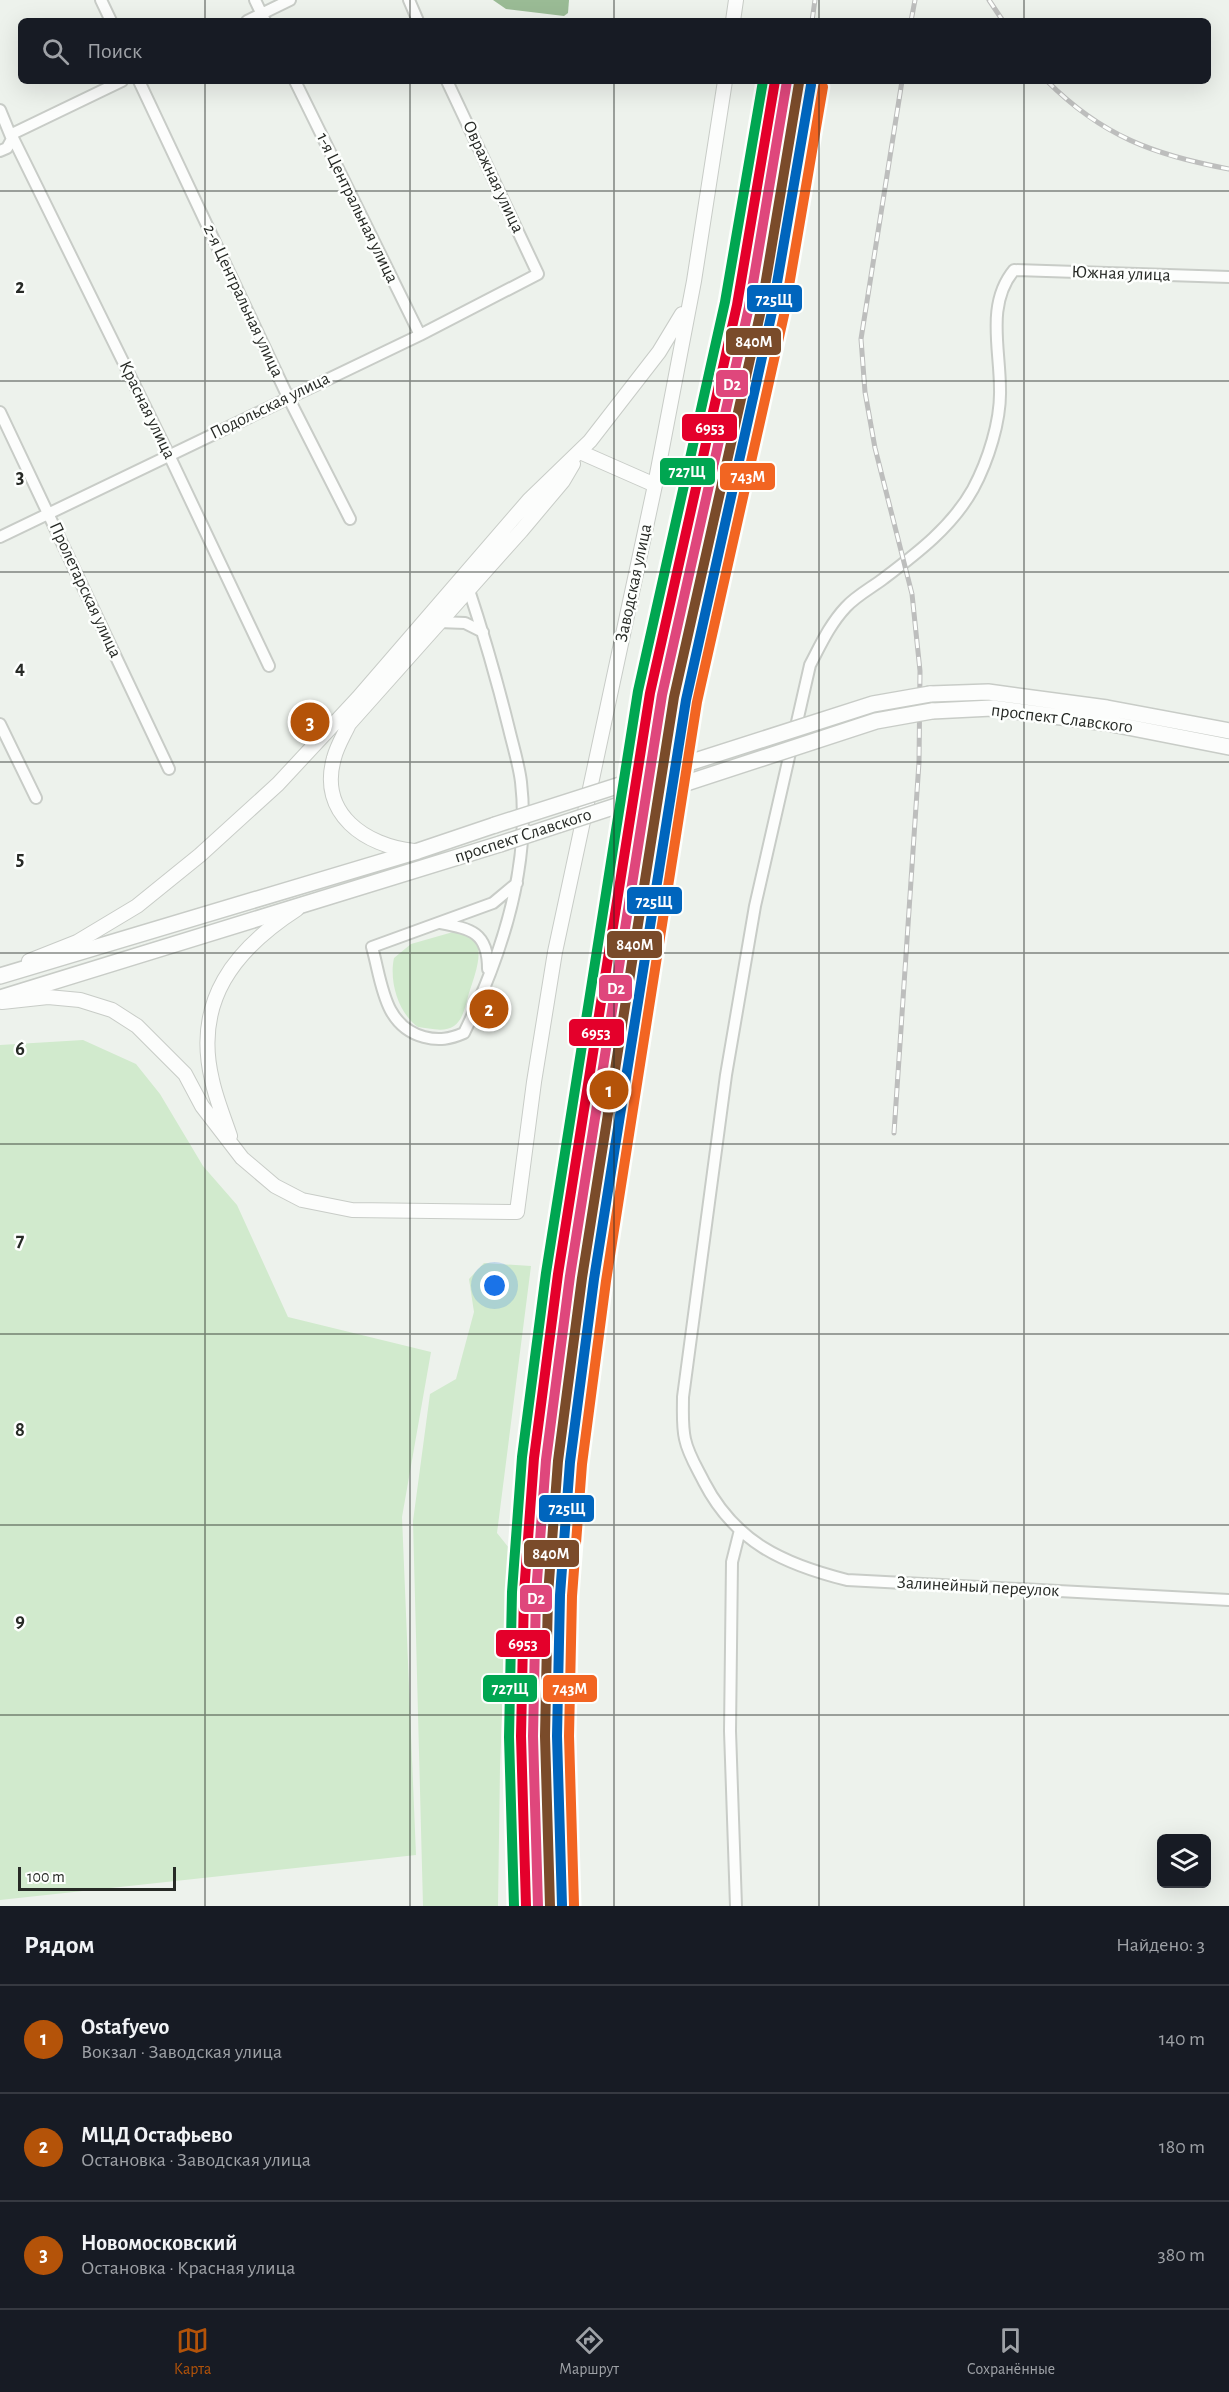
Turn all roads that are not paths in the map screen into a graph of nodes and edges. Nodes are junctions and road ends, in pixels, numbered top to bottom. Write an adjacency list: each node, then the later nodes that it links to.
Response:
1 (101, 0): 6 (street)
2 (255, 0): 7 (street)
3 (290, 0): 7 (street)
4 (408, 0): 8 (street)
5 (736, 0): 9 (street)
6 (110, 18)
7 (264, 18)
8 (417, 18)
9 (733, 18)
10 (115, 84): 16 (street)
11 (140, 84): 24 (street, 2-я Центральная улица)
12 (296, 84): 23 (street, 1-я Центральная улица)
13 (448, 84): 20 (street, Овражная улица)
14 (725, 84): 22 (street, Заводская улица)
15 (0, 110): 16 (street, Красная улица)
16 (9, 131): 17 (street); 18 (street, Красная улица)
17 (4, 149): 18 (street)
18 (22, 157): 27 (street, Красная улица)
19 (1014, 270): 21 (street, Южная улица); 51 (street, Залинейный переулок)
20 (538, 274): 23 (street, Подольская улица)
21 (1229, 277)
22 (694, 281): 26 (street); 28 (street, Заводская улица)
23 (420, 335): 24 (street, Подольская улица)
24 (288, 397): 27 (street, Подольская улица); 30 (street, 2-я Центральная улица)
25 (0, 412): 29 (street, Пролетарская улица)
26 (580, 452): 28 (street); 32 (street); 33 (street)
27 (169, 455): 29 (street, Подольская улица); 36 (street, Красная улица)
28 (656, 486): 50 (street, Заводская улица)
29 (49, 513): 31 (street, Подольская улица); 40 (street, Пролетарская улица)
30 (351, 519)
31 (0, 537)
32 (464, 574): 33 (street); 46 (street)
33 (468, 589): 34 (street); 35 (street)
34 (439, 622): 35 (street); 42 (street)
35 (483, 632): 43 (street)
36 (269, 666)
37 (0, 724): 41 (street)
38 (1229, 731): 42 (main road, проспект Славского, bridge)
39 (1229, 747): 44 (main road, проспект Славского, bridge)
40 (169, 768)
41 (36, 798)
42 (418, 851): 46 (main road, проспект Славского)
43 (517, 883): 45 (street); 47 (street)
44 (309, 902): 48 (main road, проспект Славского); 50 (street)
45 (437, 923): 47 (street); 47 (street)
46 (0, 975)
47 (488, 975)
48 (0, 998)
49 (0, 1003): 50 (street)
50 (233, 1147)
51 (740, 1530): 52 (street, Залинейный переулок); 53 (street)
52 (1229, 1600)
53 (736, 1906)

